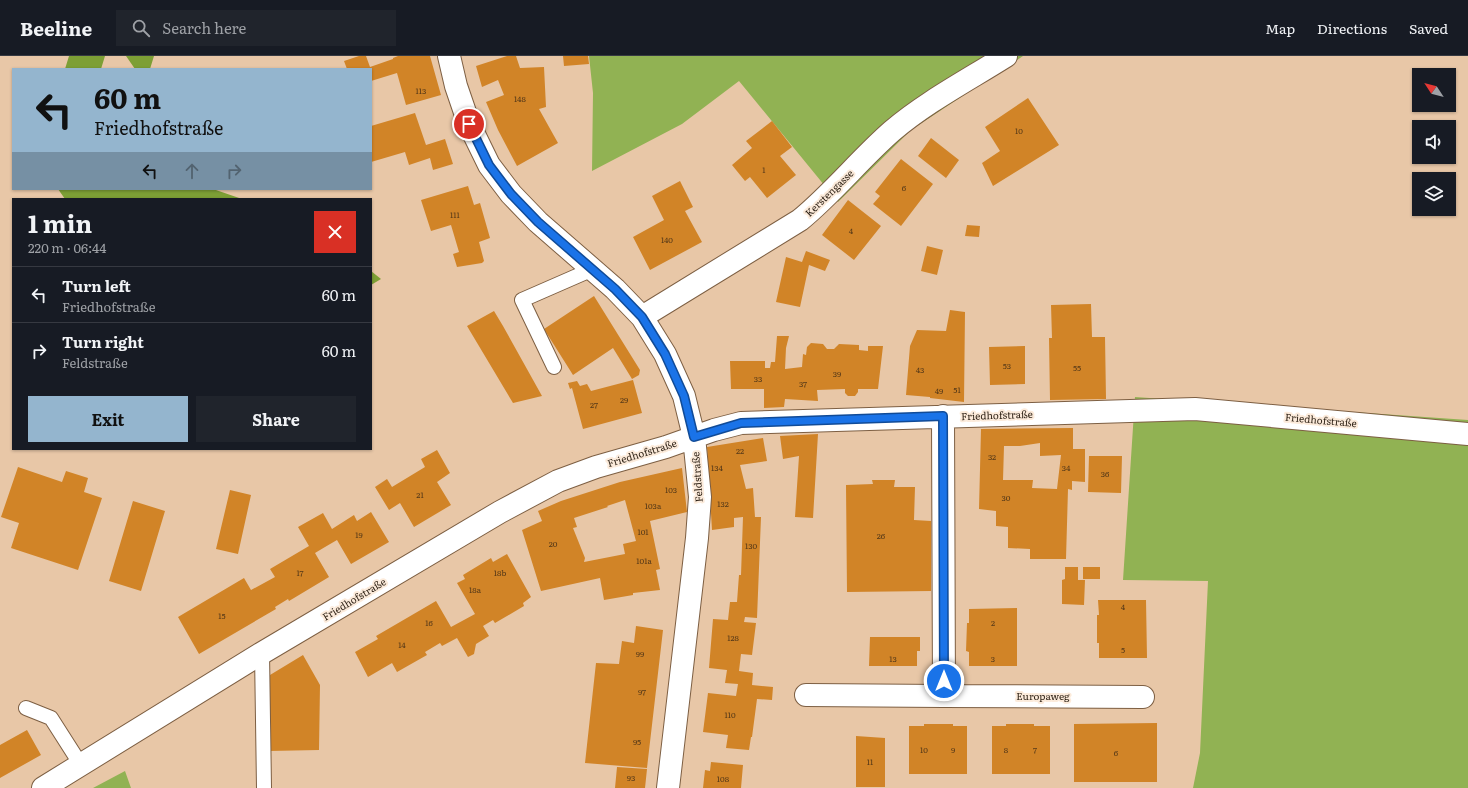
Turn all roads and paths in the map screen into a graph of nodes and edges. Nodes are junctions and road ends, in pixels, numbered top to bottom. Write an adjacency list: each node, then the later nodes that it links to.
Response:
1 (448, 56): 3 (street, Feldstraße)
2 (1006, 56): 4 (street, Kerstengasse)
3 (593, 269): 4 (street, Feldstraße); 5 (lane)
4 (642, 317): 8 (street, Feldstraße)
5 (554, 367)
6 (943, 416): 7 (street, Friedhofstraße); 8 (street, Friedhofstraße); 11 (street)
7 (1468, 434)
8 (694, 437): 9 (street, Friedhofstraße); 17 (street, Feldstraße)
9 (262, 653): 14 (street, Friedhofstraße); 16 (lane)
10 (806, 695): 11 (street, Europaweg)
11 (944, 696): 12 (street, Europaweg)
12 (1143, 697)
13 (26, 708): 14 (lane)
14 (81, 765): 15 (street, Friedhofstraße)
15 (44, 788)
16 (264, 788)
17 (668, 788)

